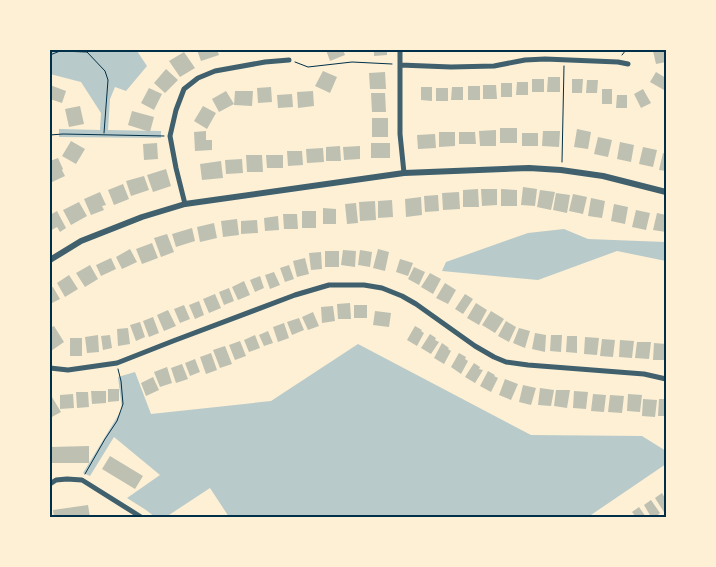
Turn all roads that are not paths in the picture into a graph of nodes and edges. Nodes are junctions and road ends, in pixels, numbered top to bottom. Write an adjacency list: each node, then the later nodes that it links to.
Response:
1 (400, 50): 4 (street)
2 (289, 60): 7 (street)
3 (628, 64): 4 (street)
4 (400, 65): 5 (street)
5 (404, 173): 6 (street); 7 (street)
6 (666, 192)
7 (185, 204): 8 (street)
8 (50, 260)
9 (50, 368): 10 (street)
10 (666, 379)
11 (50, 484): 12 (street)
12 (142, 517)

